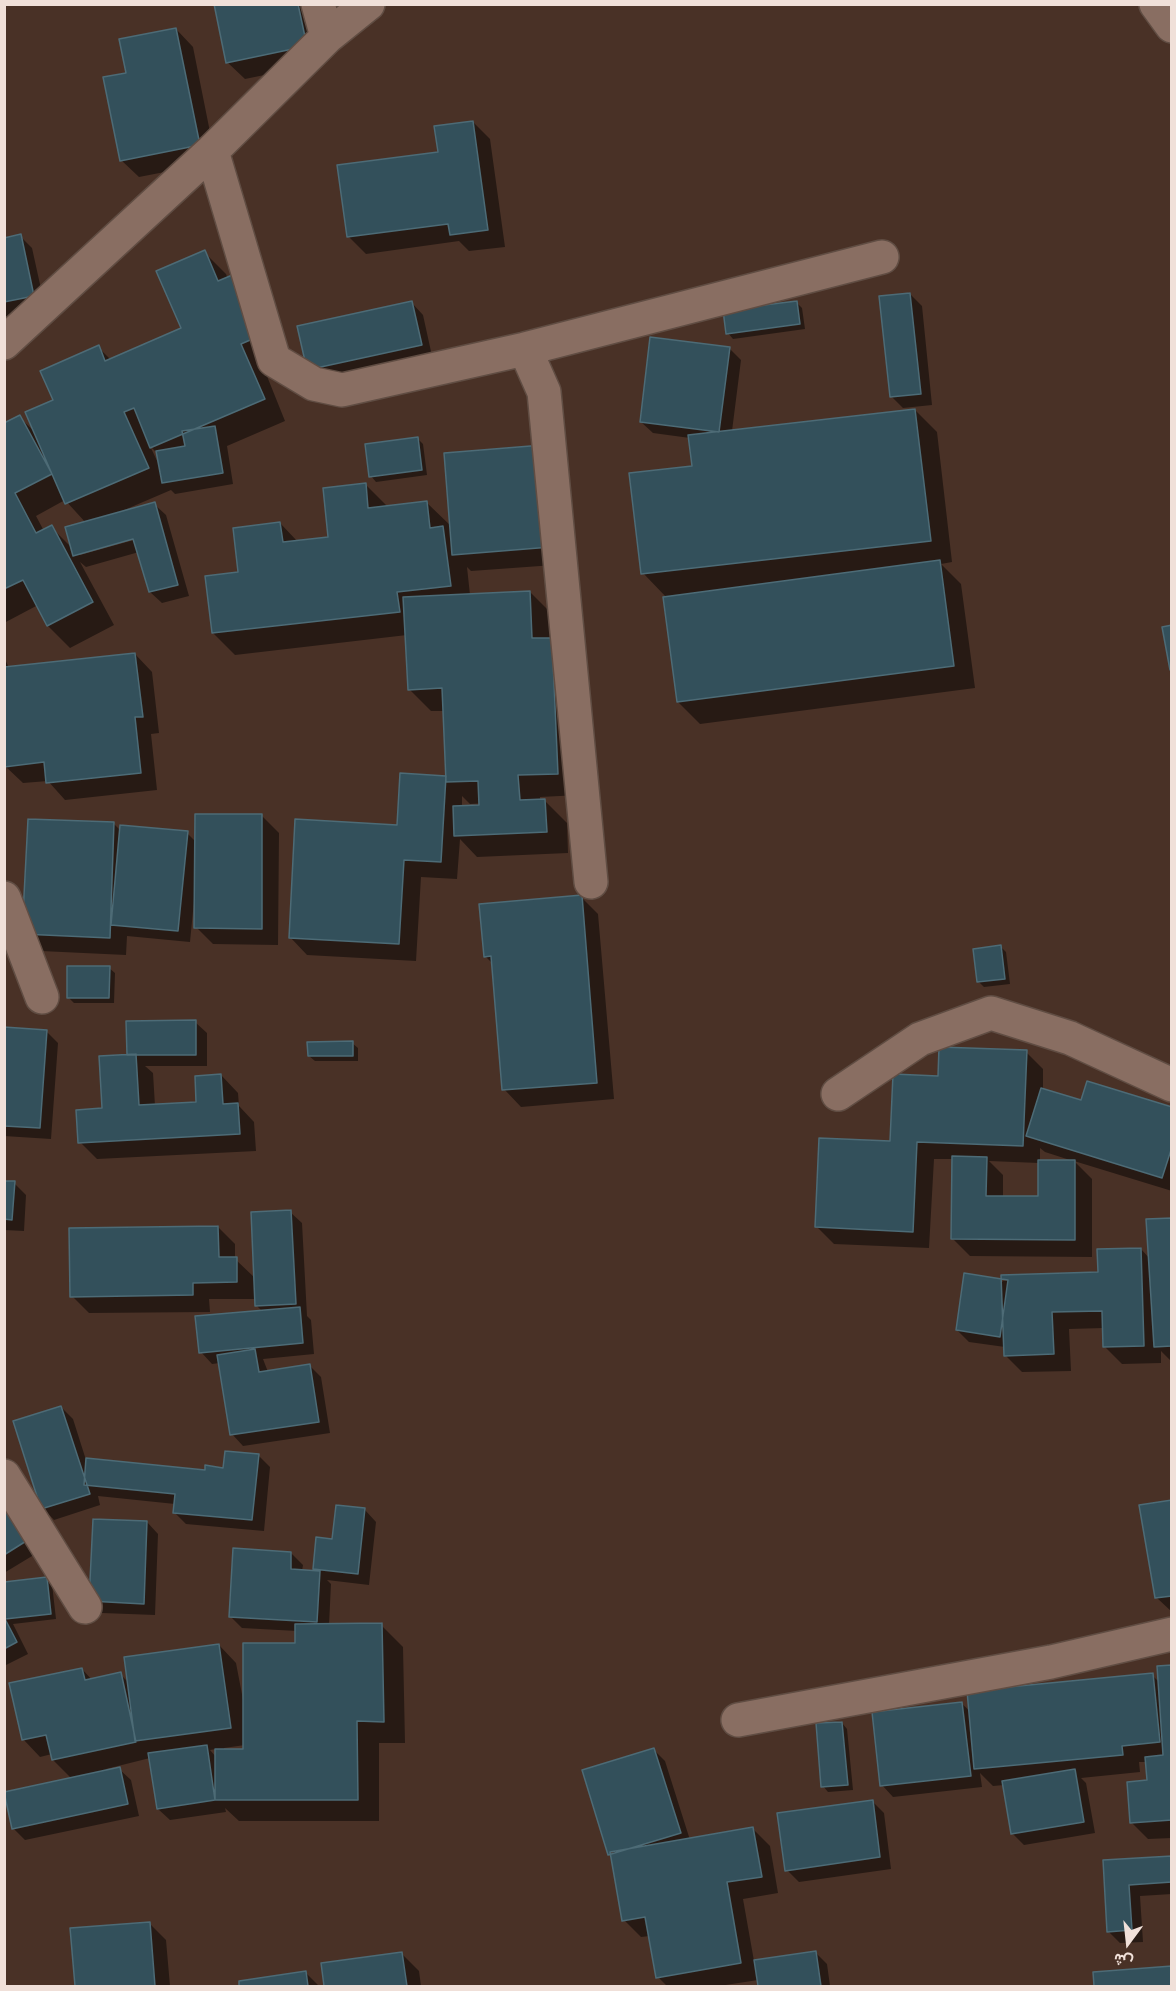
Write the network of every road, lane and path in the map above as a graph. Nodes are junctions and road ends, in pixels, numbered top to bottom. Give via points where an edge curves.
1 (318, 4) edge
2 (368, 4) edge
3 (1156, 4) edge
4 (1172, 26) edge
5 (327, 37) junction
6 (212, 152) junction
7 (882, 257) dead end
8 (4, 343) edge
9 (525, 349) junction
10 (591, 882) dead end
11 (4, 898) edge
12 (42, 997) dead end
13 (1172, 1085) edge
14 (838, 1094) dead end
15 (4, 1476) edge
16 (85, 1607) dead end
17 (1172, 1634) edge
18 (738, 1720) dead end

1 - 5 street
2 - 5 street
3 - 4 street
5 - 6 street
6 - 8 street
6 - 9 street via 274,360 314,384 342,390
7 - 9 street
9 - 10 street via 544,392
11 - 12 street
13 - 14 street via 1070,1038 991,1013 920,1039
15 - 16 street
17 - 18 street via 1051,1662

